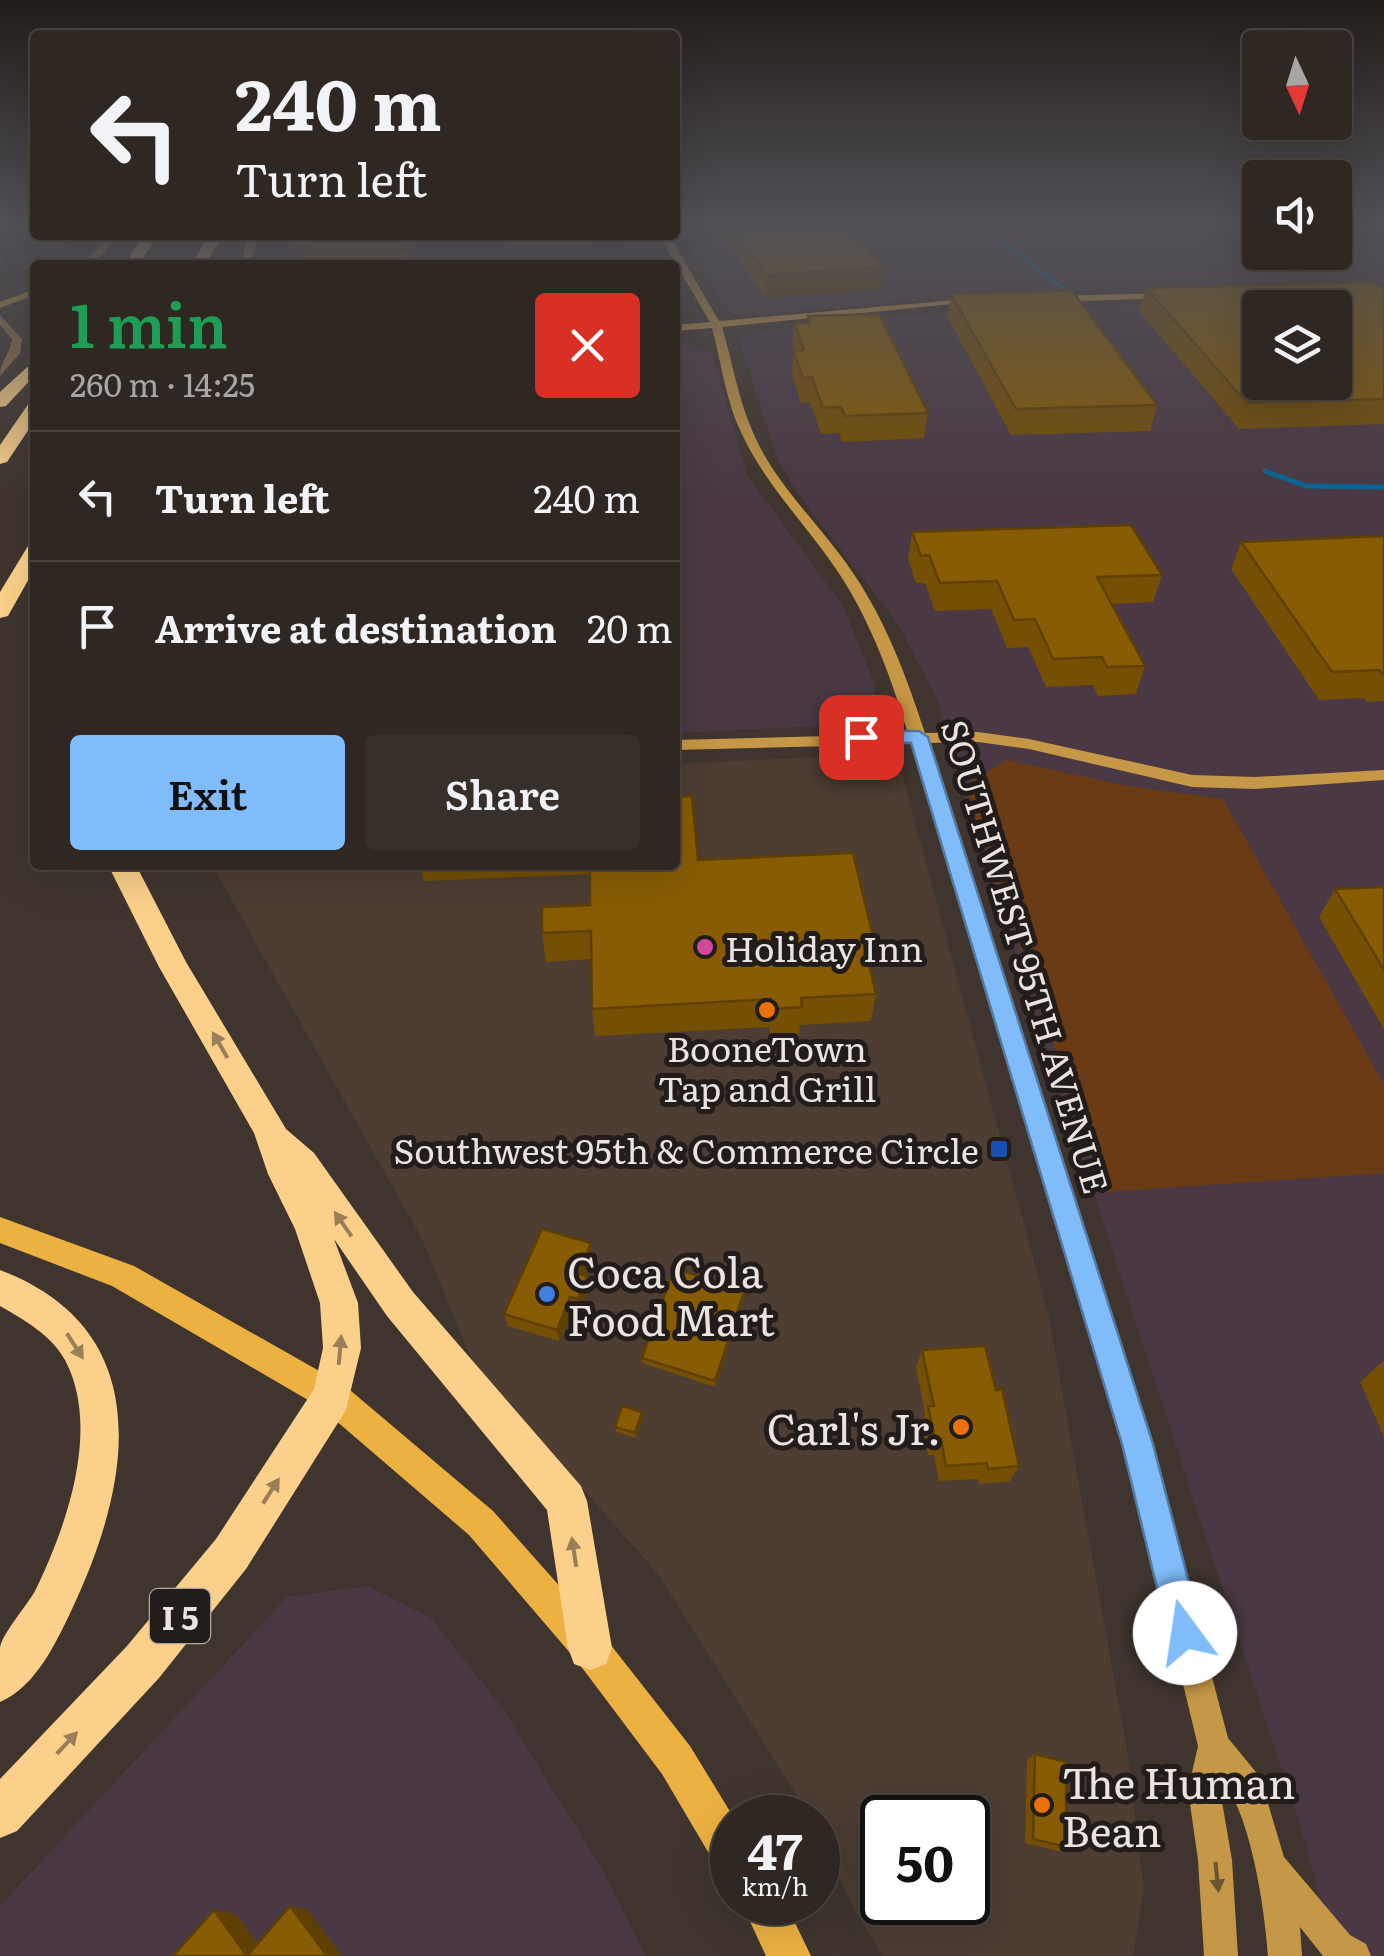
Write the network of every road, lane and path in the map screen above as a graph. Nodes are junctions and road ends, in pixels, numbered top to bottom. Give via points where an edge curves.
1 (709, 312) edge
2 (855, 312) edge
3 (0, 318) edge
4 (716, 324) junction
5 (680, 328) edge
6 (30, 370) edge
7 (0, 372) edge
8 (0, 402) edge
9 (30, 413) edge
10 (0, 458) edge
11 (30, 559) edge
12 (0, 611) edge
13 (919, 737) junction
14 (680, 744) edge
15 (1384, 775) edge
16 (125, 870) edge
17 (270, 1130) junction
18 (0, 1230) edge
19 (0, 1287) edge
20 (332, 1396) junction
21 (590, 1648) junction
22 (0, 1679) edge
23 (1214, 1746) junction
24 (0, 1814) edge
25 (710, 1816) edge
26 (1272, 1864) junction
27 (774, 1925) edge
28 (790, 1956) edge
29 (1221, 1956) edge
30 (1285, 1956) edge
31 (1354, 1956) edge

1 - 4 main road, SOUTHWEST 95TH AVENUE
2 - 4 main road
3 - 7 street via 17,339
4 - 5 main road
4 - 13 main road, SOUTHWEST 95TH AVENUE via 746,431 869,611
6 - 8 highway
9 - 10 highway
11 - 12 highway
13 - 14 main road
13 - 15 main road via 1008,741 1192,781
13 - 23 main road, SOUTHWEST 95TH AVENUE via 1138,1444
17 -> 16 highway, I 5
20 -> 17 highway, I 5 via 342,1348 339,1304
21 -> 17 highway, I 5 via 566,1501 422,1332 302,1163
18 - 20 main road via 124,1276
19 -> 22 highway via 60,1323 82,1353 98,1396 99,1422 96,1482 79,1542 40,1622
20 - 21 main road via 480,1523
24 -> 20 highway, I 5 via 143,1662 231,1554
21 - 25 main road
23 - 26 main road, SOUTHWEST 95TH AVENUE via 1249,1788
23 -> 29 main road, SOUTHWEST 95TH AVENUE via 1204,1790
26 - 30 main road, SOUTHWEST 95TH AVENUE
26 - 31 main road via 1338,1947
27 - 28 main road

